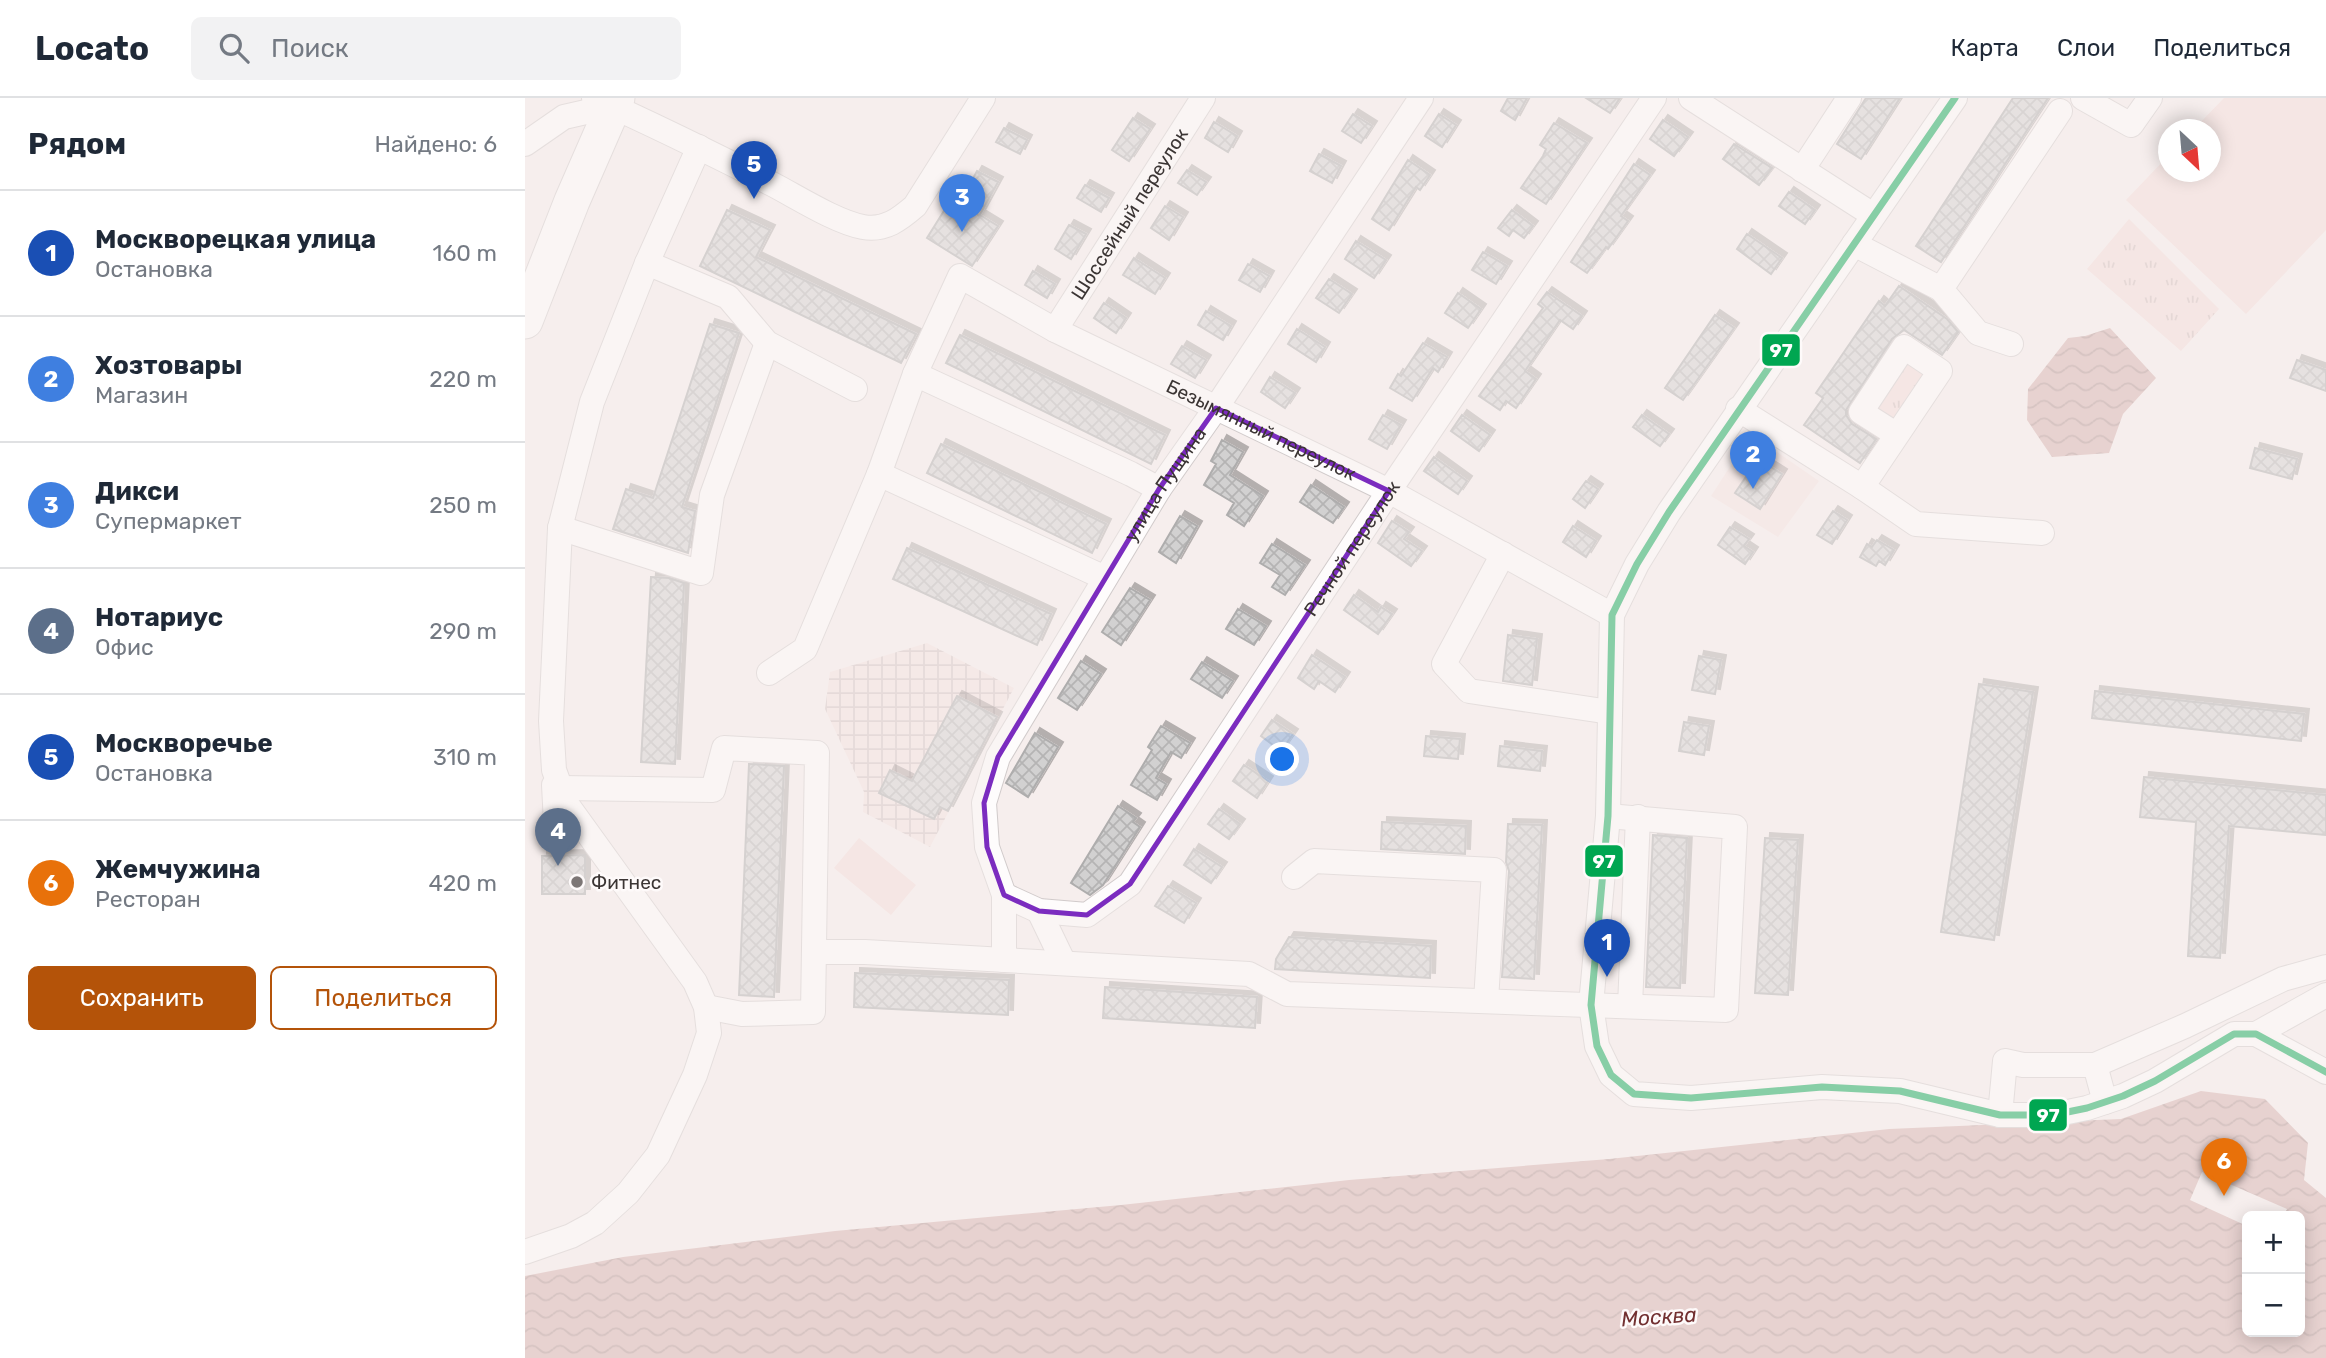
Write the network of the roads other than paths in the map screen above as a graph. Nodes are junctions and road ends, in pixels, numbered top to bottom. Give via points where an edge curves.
1 (983, 98) edge
2 (1203, 98) edge
3 (1421, 98) edge
4 (1654, 98) edge
5 (1691, 98) edge
6 (1849, 98) edge
7 (1955, 98) edge
8 (2083, 98) edge
9 (2150, 98) edge
10 (607, 101) edge
11 (2060, 111) dead end
12 (525, 144) edge
13 (699, 147) junction
14 (1802, 170) junction
15 (1873, 215) junction
16 (1854, 244) junction
17 (647, 263) junction
18 (1941, 289) junction
19 (525, 321) edge
20 (1055, 330) junction
21 (767, 343) junction
22 (2011, 344) dead end
23 (915, 374) junction
24 (855, 389) dead end
25 (1216, 408) junction
26 (1738, 409) junction
27 (1896, 435) dead end
28 (879, 474) junction
29 (1862, 487) junction
30 (1159, 489) junction
31 (1389, 491) junction
32 (560, 527) junction
33 (2042, 533) dead end
34 (1503, 554) junction
35 (1105, 578) junction
36 (1612, 615) junction
37 (769, 673) dead end
38 (1610, 712) junction
39 (557, 779) junction
40 (1608, 816) junction
41 (1638, 817) junction
42 (557, 841) dead end
43 (1294, 877) dead end
44 (1004, 895) junction
45 (1039, 911) junction
46 (814, 952) junction
47 (1004, 960) junction
48 (1064, 963) junction
49 (2326, 967) edge
50 (2326, 995) edge
51 (1486, 1001) junction
52 (1591, 1005) junction
53 (1630, 1006) junction
54 (706, 1007) junction
55 (2256, 1034) junction
56 (2095, 1065) junction
57 (2326, 1072) edge
58 (2105, 1102) junction
59 (2000, 1115) junction
60 (525, 1252) edge

1 - 13 street via 915,206 900,220 882,227 863,227 834,215
2 - 20 street, Шоссейный переулок
3 - 25 street, улица Пущина
4 - 31 street, Речной переулок
5 - 14 street
6 - 14 street
7 - 15 street
8 - 9 street via 2131,125
10 - 12 street via 564,117
10 - 13 street
10 - 19 highway
11 - 18 street
13 - 17 street
14 - 15 street
15 - 16 street
16 - 18 street
16 - 26 street
17 - 21 street via 728,297
17 - 32 street via 592,402
18 - 22 street via 1978,333
20 - 23 street, Безымянный переулок via 961,276
20 - 25 street, Безымянный переулок
21 - 24 street
21 - 32 street via 712,495 701,573
23 - 28 street
23 - 30 street
25 - 30 street, улица Пущина
25 - 31 street, Безымянный переулок
26 - 29 street
26 - 36 street via 1637,564
27 - 29 street
28 - 35 street
28 - 37 street via 805,649
29 - 33 street via 1916,523
30 - 35 street, улица Пущина
31 - 34 street, Безымянный переулок
31 - 45 street, Речной переулок via 1130,884 1087,915
32 - 39 street via 551,721
34 - 36 street, Безымянный переулок
34 - 38 street via 1444,664 1469,691
35 - 44 street, улица Пущина via 998,757 984,803 987,847
36 - 38 street
38 - 40 street
39 - 42 street
39 - 46 street via 713,790 724,748 817,753
39 - 54 street via 566,803 695,982
40 - 41 street
40 - 52 street
41 - 53 street
41 - 53 street via 1735,827 1726,1010
43 - 51 street via 1314,861 1494,870
44 - 45 street, Речной переулок
44 - 47 street, улица Пущина
45 - 48 street
46 - 47 street
46 - 54 street via 813,1012 742,1014
47 - 48 street
48 - 51 street via 1249,974 1287,994
49 - 56 street via 2283,979
50 - 55 street
51 - 52 street
52 - 53 street
52 - 59 street via 1597,1046 1611,1075 1634,1094 1691,1098 1822,1087 1900,1091
54 - 60 street via 709,1033 695,1076 658,1155 628,1193 595,1223
55 - 57 street
55 - 58 street via 2234,1034 2155,1081
56 - 58 street
56 - 59 street via 2005,1061
58 - 59 street via 2053,1115

